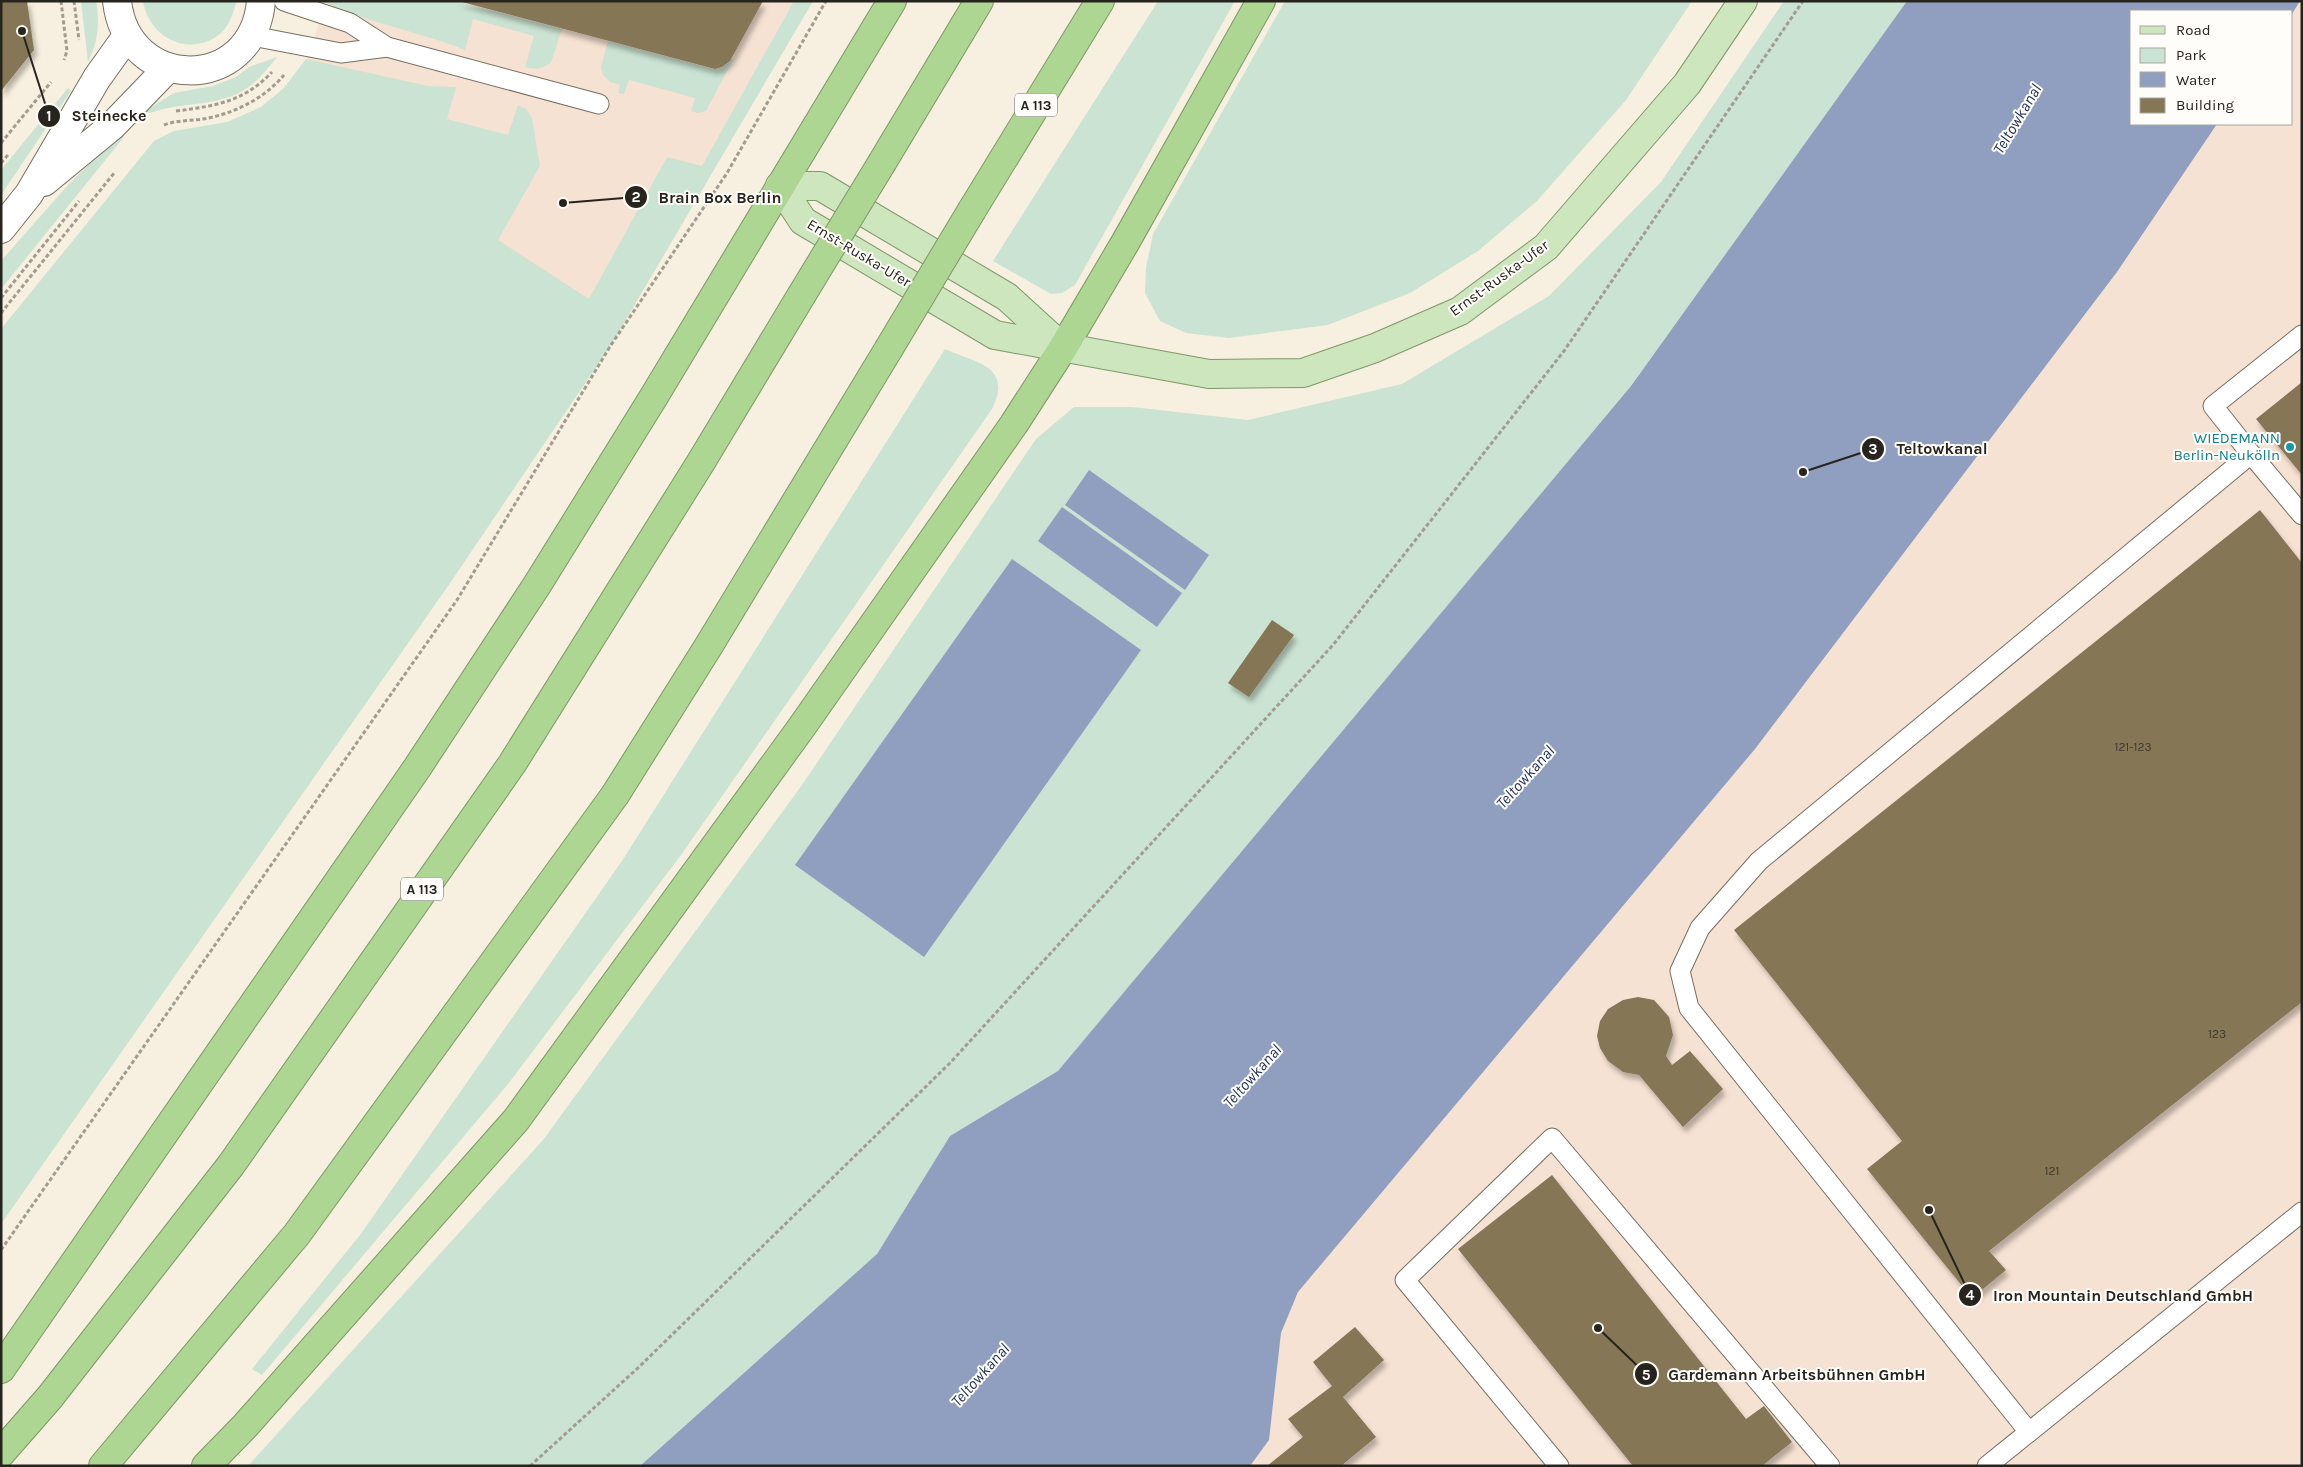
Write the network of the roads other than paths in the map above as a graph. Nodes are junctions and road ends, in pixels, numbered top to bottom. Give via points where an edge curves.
1 (117, 1) edge
2 (261, 1) edge
3 (284, 1) edge
4 (892, 1) edge
5 (979, 1) edge
6 (1100, 1) edge
7 (1261, 1) edge
8 (1743, 1) edge
9 (127, 36) junction
10 (252, 36) junction
11 (387, 47) junction
12 (168, 68) junction
13 (599, 104) dead end
14 (780, 186) junction
15 (29, 194) junction
16 (1, 229) edge
17 (2302, 335) edge
18 (1063, 348) junction
19 (2251, 454) junction
20 (2302, 515) edge
21 (2302, 1212) edge
22 (1, 1369) edge
23 (2029, 1432) junction
24 (1, 1453) edge
25 (103, 1466) edge
26 (206, 1466) edge
27 (1559, 1466) edge
28 (1830, 1466) edge
29 (1987, 1466) edge

1 - 9 street
2 - 10 street via 260,16
3 - 11 lane via 350,23
4 - 14 highway
5 - 24 highway, A 113, bridge via 696,470 512,764 231,1165 50,1398
6 - 25 highway, A 113, bridge via 708,648 615,795 297,1234
7 - 18 highway
8 - 18 main road, Ernst-Ruska-Ufer via 1687,84 1546,246 1460,310 1375,348 1303,373 1209,374
9 - 12 street via 152,61
9 - 15 street via 97,78
10 - 11 lane via 341,53
10 - 12 street via 224,63 206,70 187,72
11 - 13 lane
12 - 15 street via 112,126
14 - 18 main road via 820,186 1007,297
14 - 18 main road, Ernst-Ruska-Ufer via 803,221 996,335
14 - 22 highway via 537,585 422,760
15 - 16 street
17 - 19 lane via 2213,406
18 - 26 highway via 1014,424 801,728 516,1120
19 - 20 lane
19 - 23 lane via 1759,861 1700,928 1680,971 1689,1008
21 - 23 lane
23 - 29 lane
27 - 28 lane via 1405,1280 1552,1138

